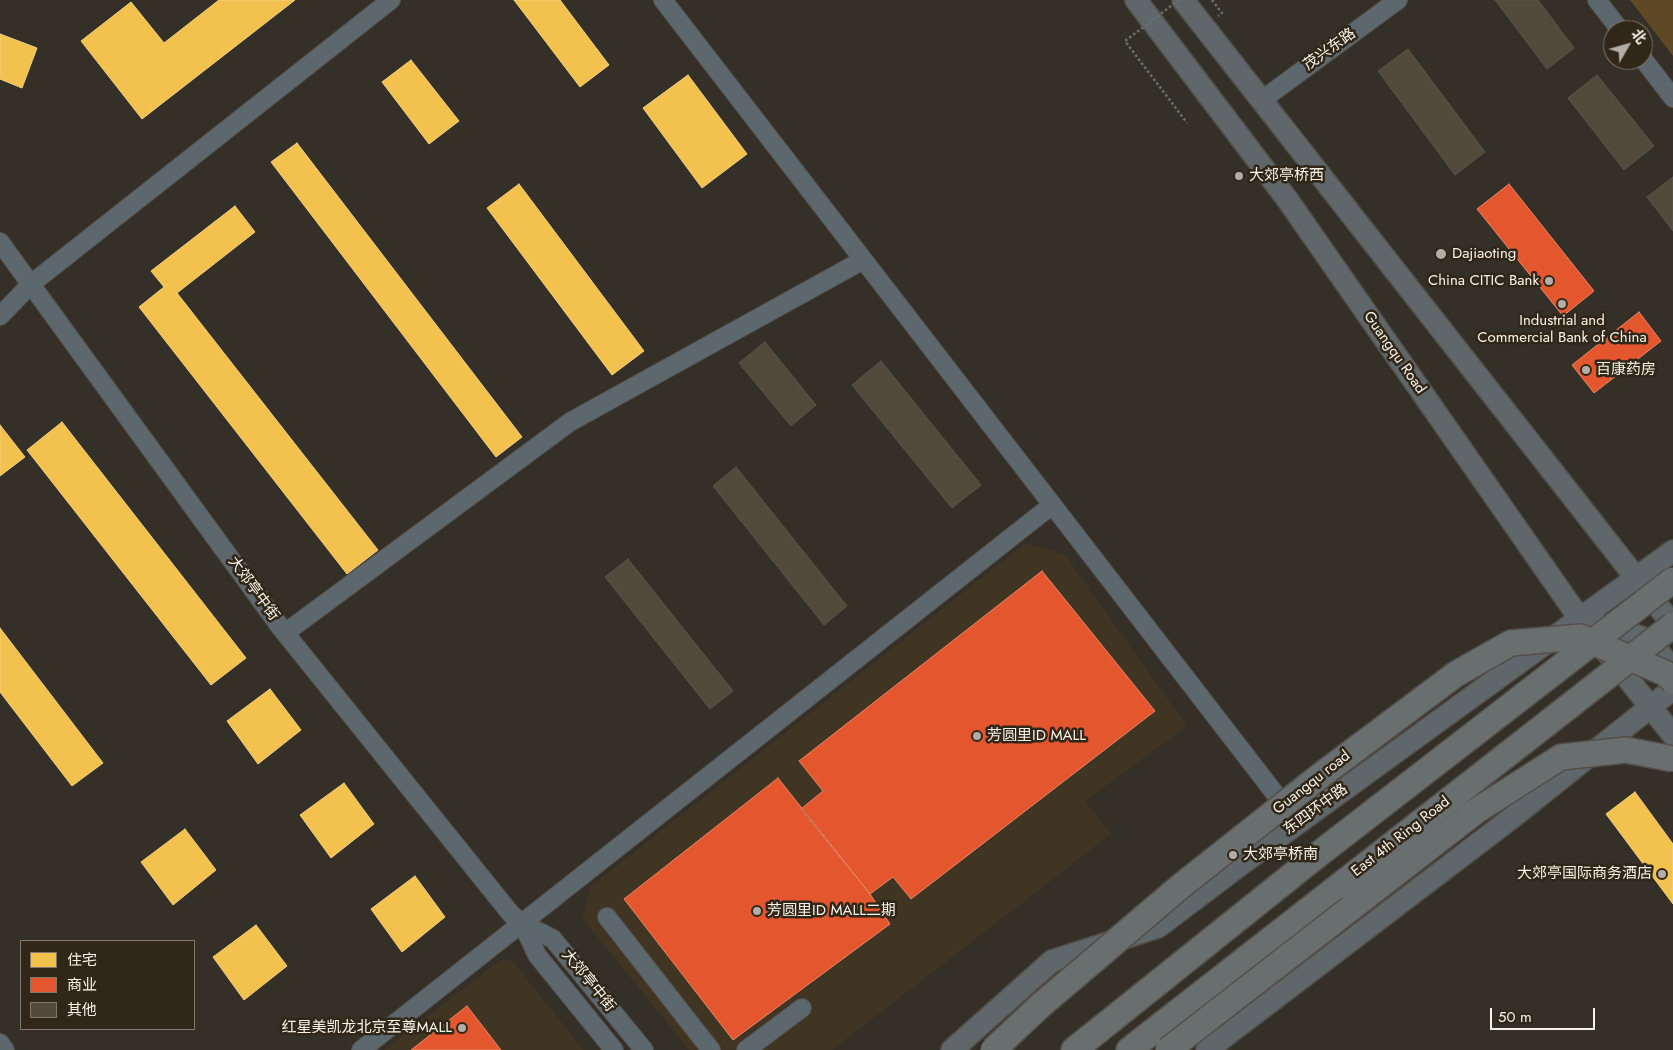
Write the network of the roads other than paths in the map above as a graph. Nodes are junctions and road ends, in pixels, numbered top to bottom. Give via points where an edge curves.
1 (391, 0) edge
2 (663, 0) edge
3 (1136, 0) edge
4 (1183, 0) edge
5 (1398, 0) edge
6 (1597, 0) edge
7 (1612, 20) edge
8 (1651, 70) edge
9 (1673, 98) edge
10 (1262, 100) junction
11 (0, 242) edge
12 (863, 260) junction
13 (31, 284) junction
14 (0, 316) edge
15 (1052, 505) junction
16 (1673, 551) edge
17 (1636, 579) junction
18 (1673, 580) edge
19 (1671, 617) edge
20 (1580, 619) junction
21 (285, 633) junction
22 (1656, 639) edge
23 (1616, 664) junction
24 (1673, 671) edge
25 (1673, 681) edge
26 (1673, 689) edge
27 (1651, 706) junction
28 (1673, 735) edge
29 (1673, 759) edge
30 (1298, 824) junction
31 (607, 918) dead end
32 (522, 923) junction
33 (802, 1008) dead end
34 (0, 1043) edge
35 (5, 1050) edge
36 (361, 1050) edge
37 (614, 1050) edge
38 (644, 1050) edge
39 (711, 1050) edge
40 (746, 1050) edge
41 (952, 1050) edge
42 (993, 1050) edge
43 (1074, 1050) edge
44 (1129, 1050) edge
45 (1168, 1050) edge
46 (1207, 1050) edge

1 - 13 street
2 - 12 street
3 - 20 main road, Guangqu Road via 1287,199
4 - 10 main road
5 - 10 street, 茂兴东路
6 - 7 street
8 - 9 street
10 - 17 main road
11 - 13 street, 大郊亭中街
12 - 15 street
12 - 21 street via 570,422
13 - 14 street
13 - 21 street, 大郊亭中街
15 - 30 street
15 - 32 street
16 - 17 main road, 东四环中路
17 - 19 main road
17 - 20 main road, 东四环中路
18 - 43 highway, bridge via 1315,856
19 - 22 main road
19 - 44 highway, East 4th Ring Road, bridge
20 - 22 main road
20 - 23 main road, Guangqu Road
20 - 30 main road, 东四环中路
21 - 32 street, 大郊亭中街 via 511,914
22 - 23 main road
22 - 24 main road
23 - 27 main road, Guangqu Road
25 - 42 highway, Guangqu road, bridge via 1665,673 1580,637 1511,644 1456,674 1320,776 1181,886
26 - 27 main road
27 - 28 main road, Guangqu Road
27 - 46 main road via 1501,826
29 - 45 highway, bridge via 1626,750 1561,757 1476,811
30 - 41 main road, 东四环中路 via 1158,927 1052,961
31 - 39 street
32 - 36 street
32 - 37 street, 大郊亭中街 via 537,955
32 - 38 street, 大郊亭中街 via 554,939
33 - 40 street
34 - 35 street

